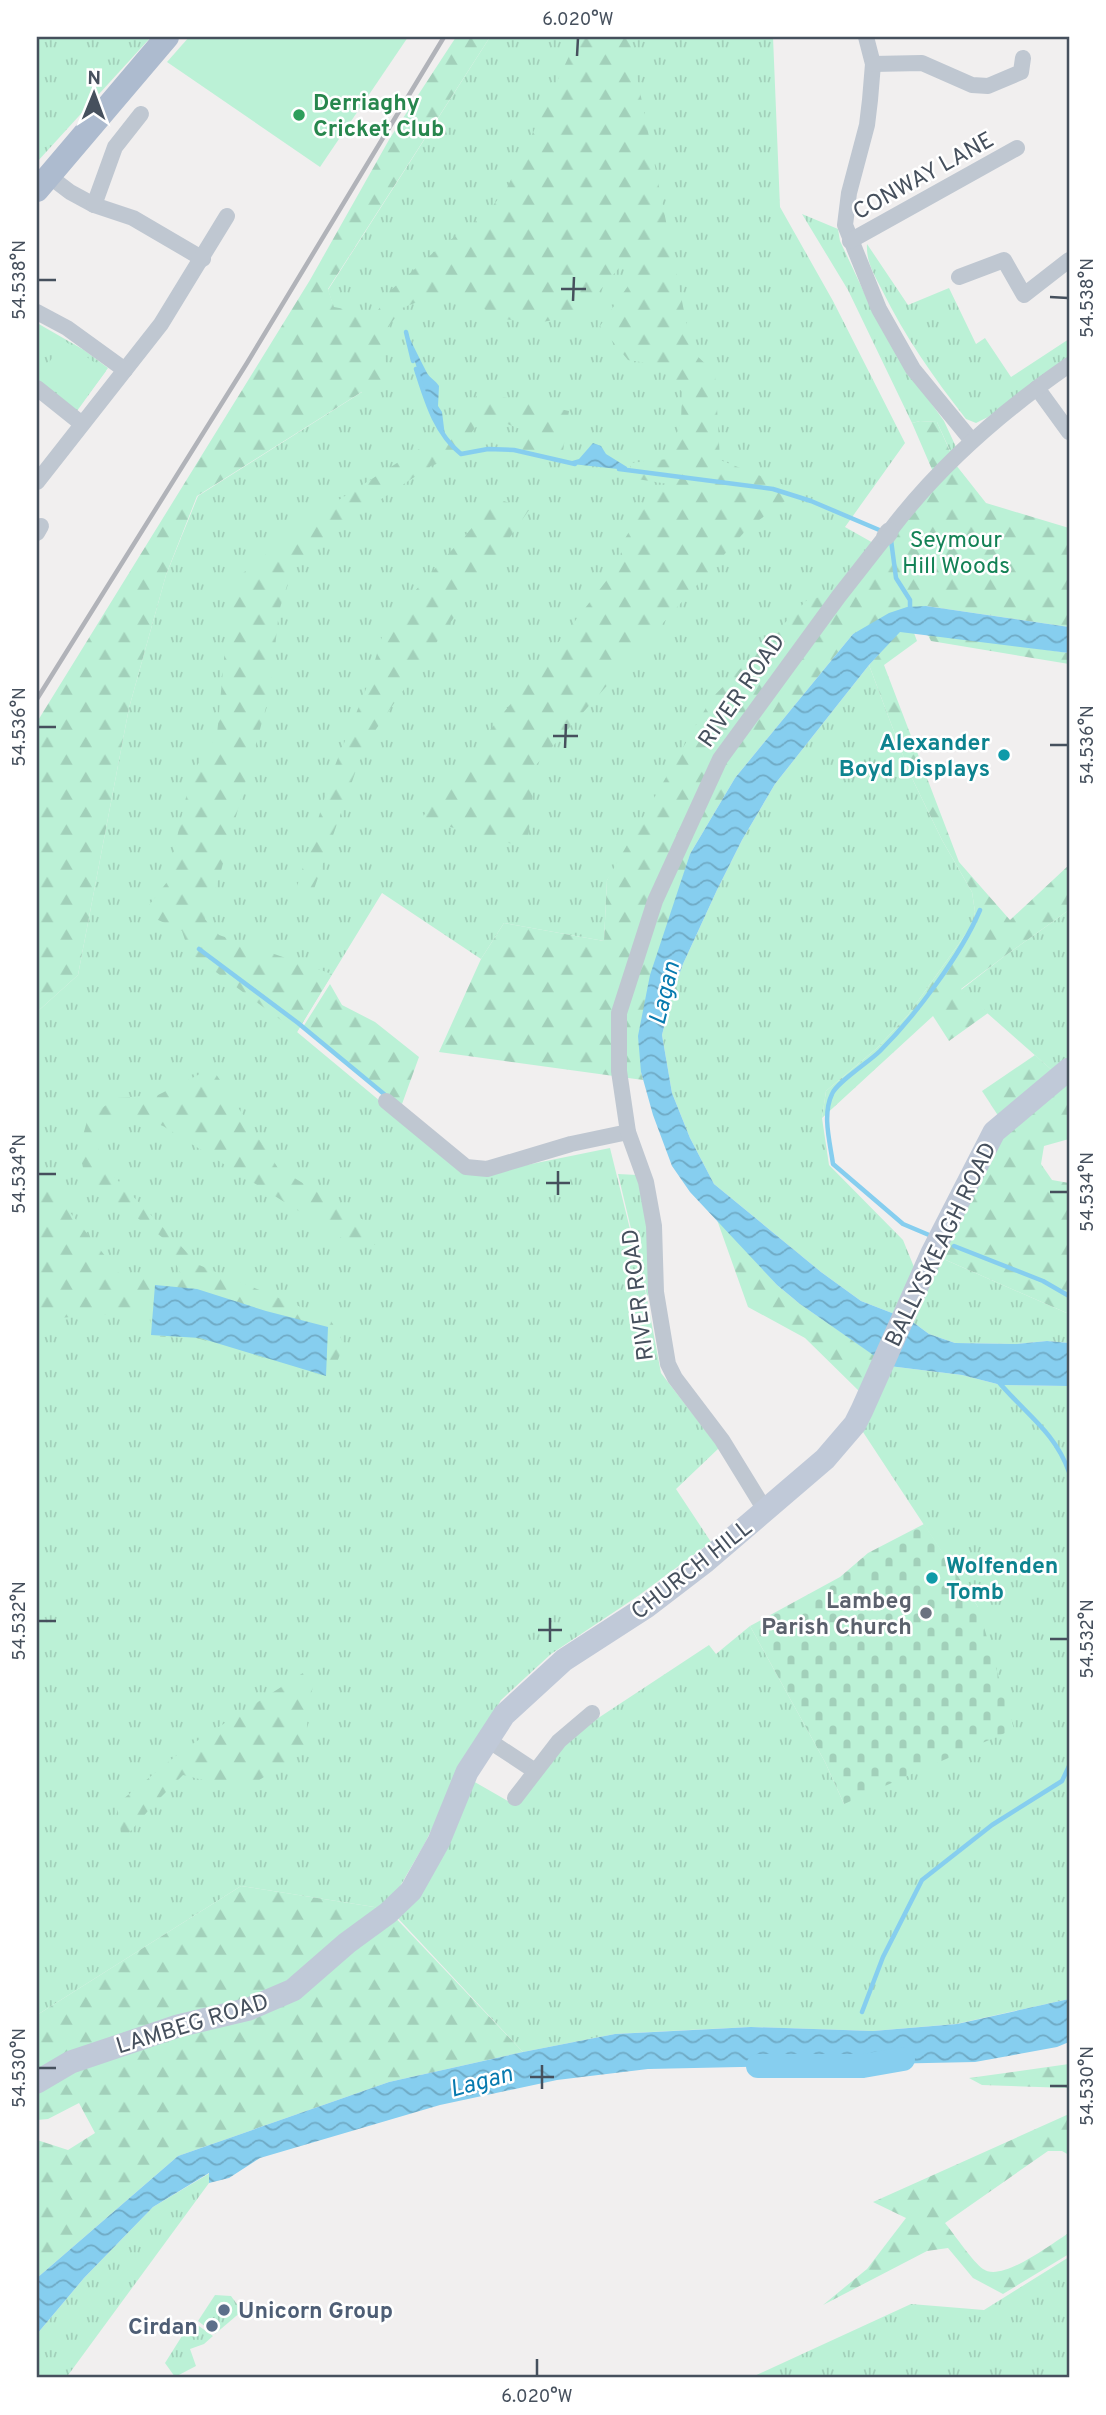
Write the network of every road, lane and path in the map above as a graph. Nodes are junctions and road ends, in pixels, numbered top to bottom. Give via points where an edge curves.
1 (166, 37) edge
2 (866, 37) edge
3 (1023, 58) dead end
4 (873, 64) junction
5 (141, 114) dead end
6 (1017, 148) dead end
7 (43, 183) edge
8 (94, 205) junction
9 (228, 216) dead end
10 (850, 242) junction
11 (203, 259) junction
12 (1069, 260) edge
13 (959, 277) dead end
14 (37, 312) edge
15 (1069, 365) edge
16 (125, 370) junction
17 (37, 388) edge
18 (1037, 388) junction
19 (82, 424) junction
20 (1069, 432) edge
21 (972, 441) junction
22 (37, 482) edge
23 (1069, 1069) edge
24 (386, 1101) dead end
25 (628, 1132) junction
26 (863, 1407) joint
27 (765, 1510) junction
28 (592, 1713) dead end
29 (504, 1715) joint
30 (488, 1740) junction
31 (535, 1771) junction
32 (515, 1798) dead end
33 (37, 2082) edge

1 - 7 main road
2 - 4 street
3 - 4 street via 1021,72 988,86 972,85 922,63
4 - 10 street via 867,125 849,193 845,225
5 - 8 street via 115,147
6 - 10 street, CONWAY LANE
7 - 8 street
8 - 11 street via 133,218
9 - 11 street
10 - 21 street via 878,309 914,369
11 - 16 street
12 - 13 street via 1024,295 1003,260
14 - 16 street
15 - 18 street, RIVER ROAD
16 - 19 street
17 - 19 street
18 - 20 street
18 - 21 street, RIVER ROAD
19 - 22 street
21 - 25 street, RIVER ROAD via 887,534 720,759 655,901 619,1013
23 - 26 main road, BALLYSKEAGH ROAD via 994,1132 932,1254
24 - 25 street via 466,1167 487,1170
25 - 27 street, RIVER ROAD via 646,1182 654,1226 656,1292 668,1364
26 - 27 main road, CHURCH HILL via 855,1424 825,1459
27 - 29 main road, CHURCH HILL via 658,1597 564,1660
28 - 31 street via 559,1741
29 - 30 main road, LAMBEG ROAD
30 - 31 street
30 - 33 main road, LAMBEG ROAD via 467,1772 439,1840 411,1891 293,1990 249,2009 178,2026 71,2062
31 - 32 street

